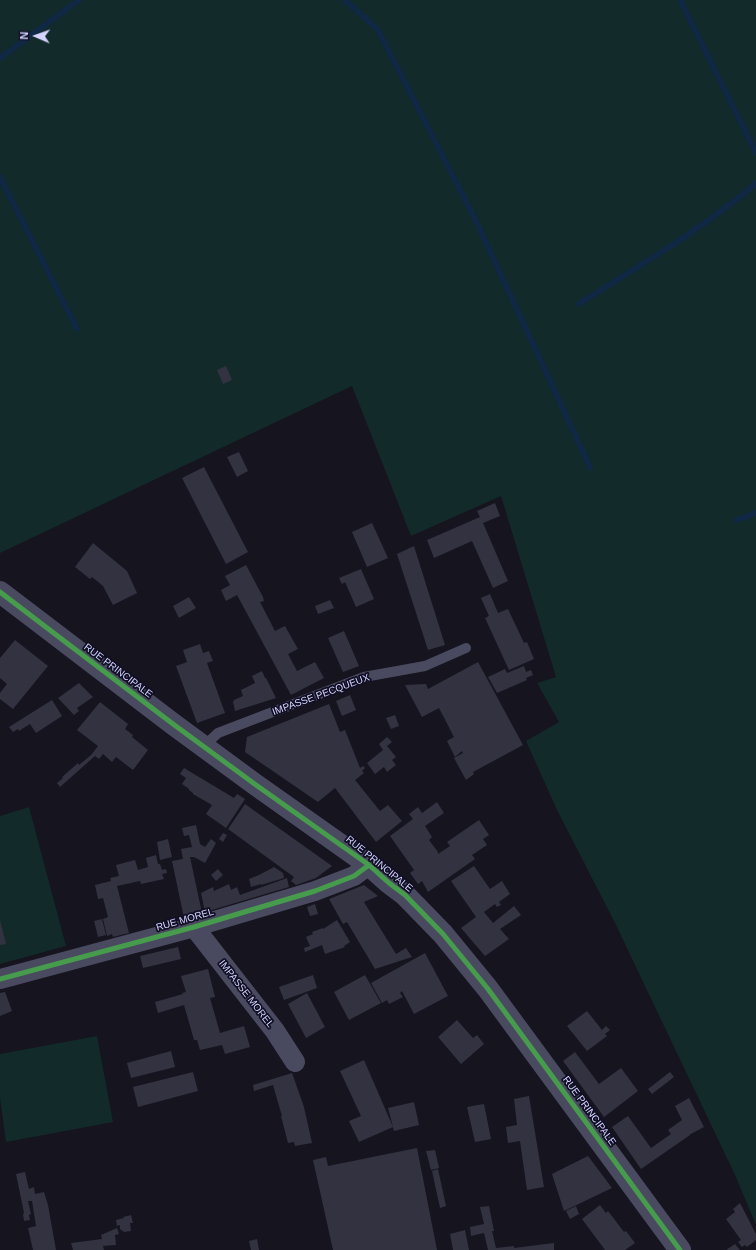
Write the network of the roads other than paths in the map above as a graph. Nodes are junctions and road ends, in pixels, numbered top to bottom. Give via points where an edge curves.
1 (0, 592) edge
2 (466, 648) dead end
3 (204, 746) junction
4 (369, 865) junction
5 (194, 927) junction
6 (0, 979) edge
7 (295, 1062) dead end
8 (680, 1250) edge

1 - 3 street, RUE PRINCIPALE
2 - 3 lane, IMPASSE PECQUEUX via 425,666 364,677 218,733
3 - 4 street, RUE PRINCIPALE
4 - 5 street, RUE MOREL via 354,876 315,891
4 - 8 street, RUE PRINCIPALE via 405,895 476,973
5 - 6 street, RUE MOREL
5 - 7 street, IMPASSE MOREL via 275,1031

